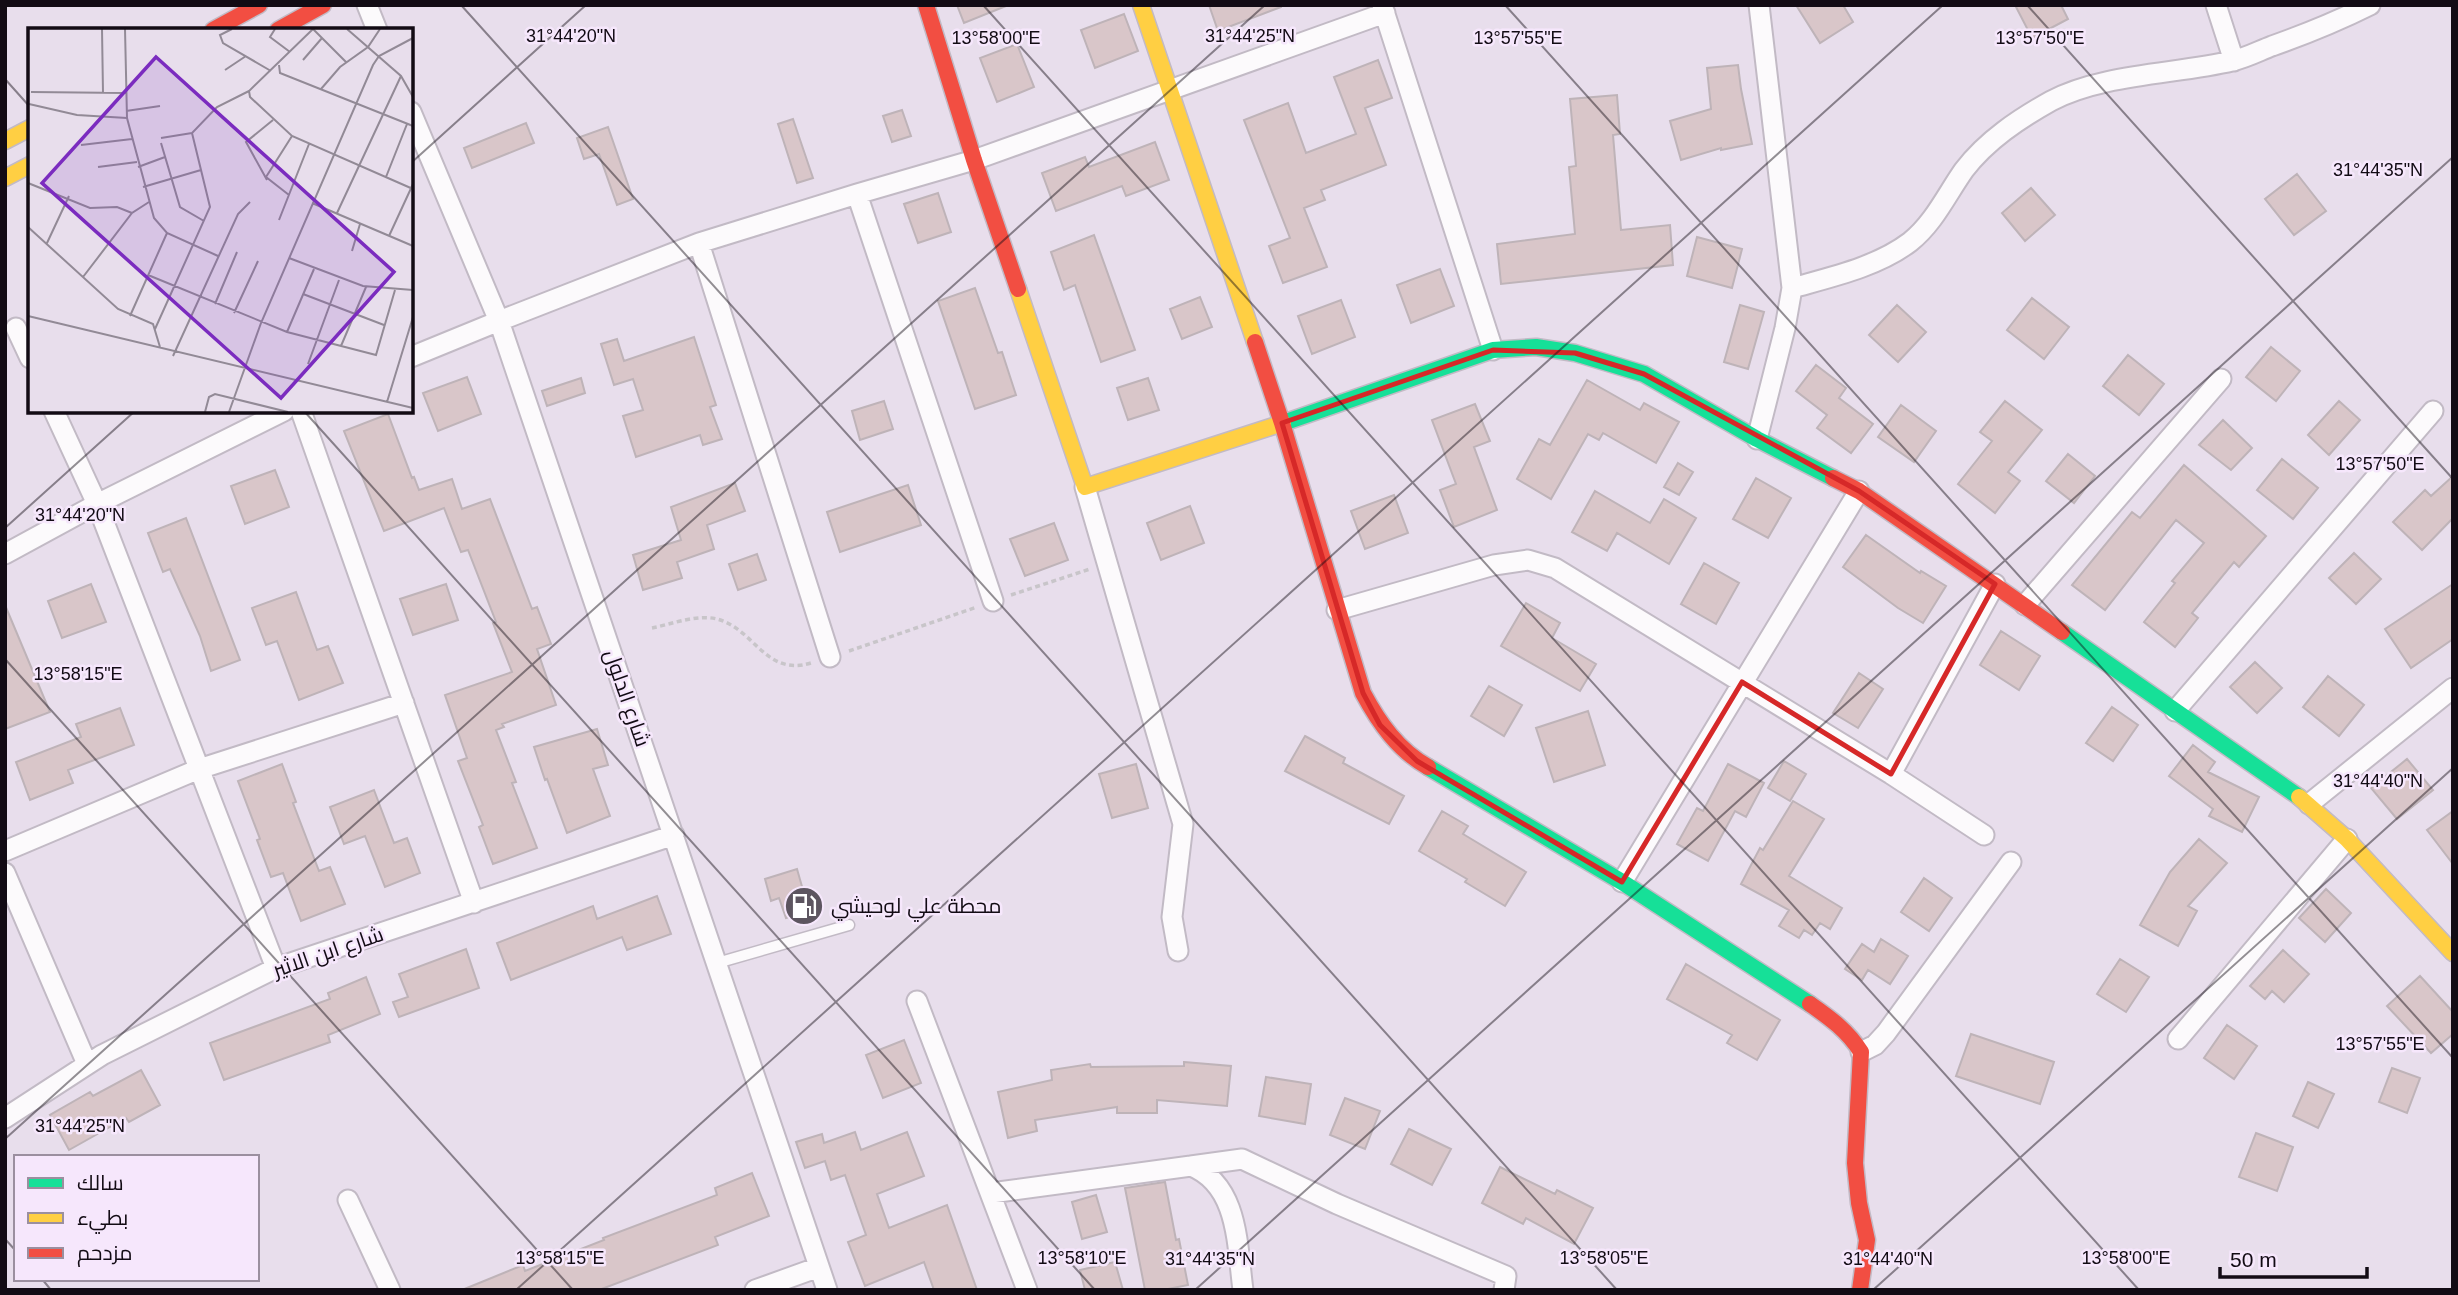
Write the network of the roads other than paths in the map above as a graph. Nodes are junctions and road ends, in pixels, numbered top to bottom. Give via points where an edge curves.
1 (259, 5) edge
2 (323, 5) edge
3 (367, 5) edge
4 (926, 5) edge
5 (1141, 5) edge
6 (1759, 5) edge
7 (2216, 5) edge
8 (2370, 5) edge
9 (1384, 9) edge
10 (217, 28) edge
11 (282, 28) edge
12 (376, 28) edge
13 (2234, 61) junction
14 (1169, 91) junction
15 (413, 116) edge
16 (28, 129) edge
17 (5, 141) edge
18 (974, 160) junction
19 (28, 166) edge
20 (5, 178) edge
21 (857, 194) junction
22 (699, 243) junction
23 (1792, 288) junction
24 (499, 321) junction
25 (16, 328) dead end
26 (1493, 350) junction
27 (28, 354) edge
28 (413, 356) edge
29 (2221, 379) dead end
30 (2433, 411) dead end
31 (55, 413) edge
32 (280, 413) edge
33 (302, 413) edge
34 (1282, 423) junction
35 (1757, 439) junction
36 (1085, 487) junction
37 (1859, 491) junction
38 (97, 504) junction
39 (5, 554) edge
40 (1995, 584) junction
41 (993, 601) road end
42 (2025, 605) junction
43 (1338, 610) junction
44 (830, 657) road end
45 (1742, 682) junction
46 (2453, 688) edge
47 (404, 704) junction
48 (2175, 711) junction
49 (199, 769) junction
50 (1891, 774) junction
51 (2309, 804) junction
52 (674, 835) junction
53 (1984, 835) dead end
54 (2347, 839) junction
55 (5, 851) edge
56 (2011, 862) dead end
57 (5, 873) edge
58 (1622, 883) junction
59 (474, 903) junction
60 (849, 925) dead end
61 (2449, 942) edge
62 (1178, 951) dead end
63 (717, 963) junction
64 (276, 968) junction
65 (918, 1001) dead end
66 (2178, 1039) dead end
67 (1861, 1052) junction
68 (87, 1064) junction
69 (5, 1118) edge
70 (1191, 1166) junction
71 (991, 1193) junction
72 (348, 1200) dead end
73 (819, 1267) junction
74 (390, 1290) edge
75 (755, 1290) edge
76 (827, 1290) edge
77 (1027, 1290) edge
78 (1243, 1290) edge
79 (1504, 1290) edge
80 (1860, 1290) edge

1 - 10 main road
2 - 11 main road
3 - 12 street
4 - 18 main road
5 - 14 main road
6 - 23 street
7 - 13 street
8 - 13 street
9 - 14 street
9 - 26 street
13 - 23 street via 2082,88 2053,100 1989,143 1910,242 1842,274
14 - 18 street
14 - 34 main road
15 - 24 street, شارع الدلول
16 - 17 main road
18 - 21 street
18 - 36 main road
19 - 20 main road
21 - 22 street
21 - 41 street
22 - 24 street
22 - 44 street
23 - 35 street
24 - 28 street
24 - 52 street, شارع الدلول
25 - 27 street
26 - 34 main road
26 - 35 main road via 1536,347 1575,353 1644,374
29 - 42 street
30 - 48 street
31 - 38 street
32 - 38 street
33 - 47 street
34 - 36 main road
34 - 43 main road
35 - 37 main road
36 - 62 street via 1183,824 1172,917
37 - 40 main road
37 - 45 street
38 - 39 street
38 - 49 street
40 - 42 main road
40 - 50 street
42 - 48 main road
43 - 45 street via 1494,565 1528,560 1555,568
43 - 58 main road via 1363,693 1380,725 1417,761
45 - 50 street
45 - 58 street
46 - 51 street
47 - 49 street
47 - 59 street
48 - 51 main road
49 - 55 street
49 - 64 street
50 - 53 street
51 - 54 main road
52 - 59 street, شارع ابن الاثير
52 - 63 street, شارع الدلول
54 - 61 main road
54 - 66 street
56 - 67 street via 1886,1033
57 - 68 street
58 - 67 main road via 1835,1021
59 - 64 street, شارع ابن الاثير
60 - 63 lane
63 - 73 street, شارع الدلول
64 - 68 street, شارع ابن الاثير
65 - 71 street
67 - 80 main road via 1855,1163 1867,1240
68 - 69 street, شارع ابن الاثير
70 - 71 street
70 - 78 street via 1214,1180 1232,1213
70 - 79 street via 1242,1158 1506,1276
71 - 77 street
72 - 74 street
73 - 75 street
73 - 76 street, شارع الدلول

